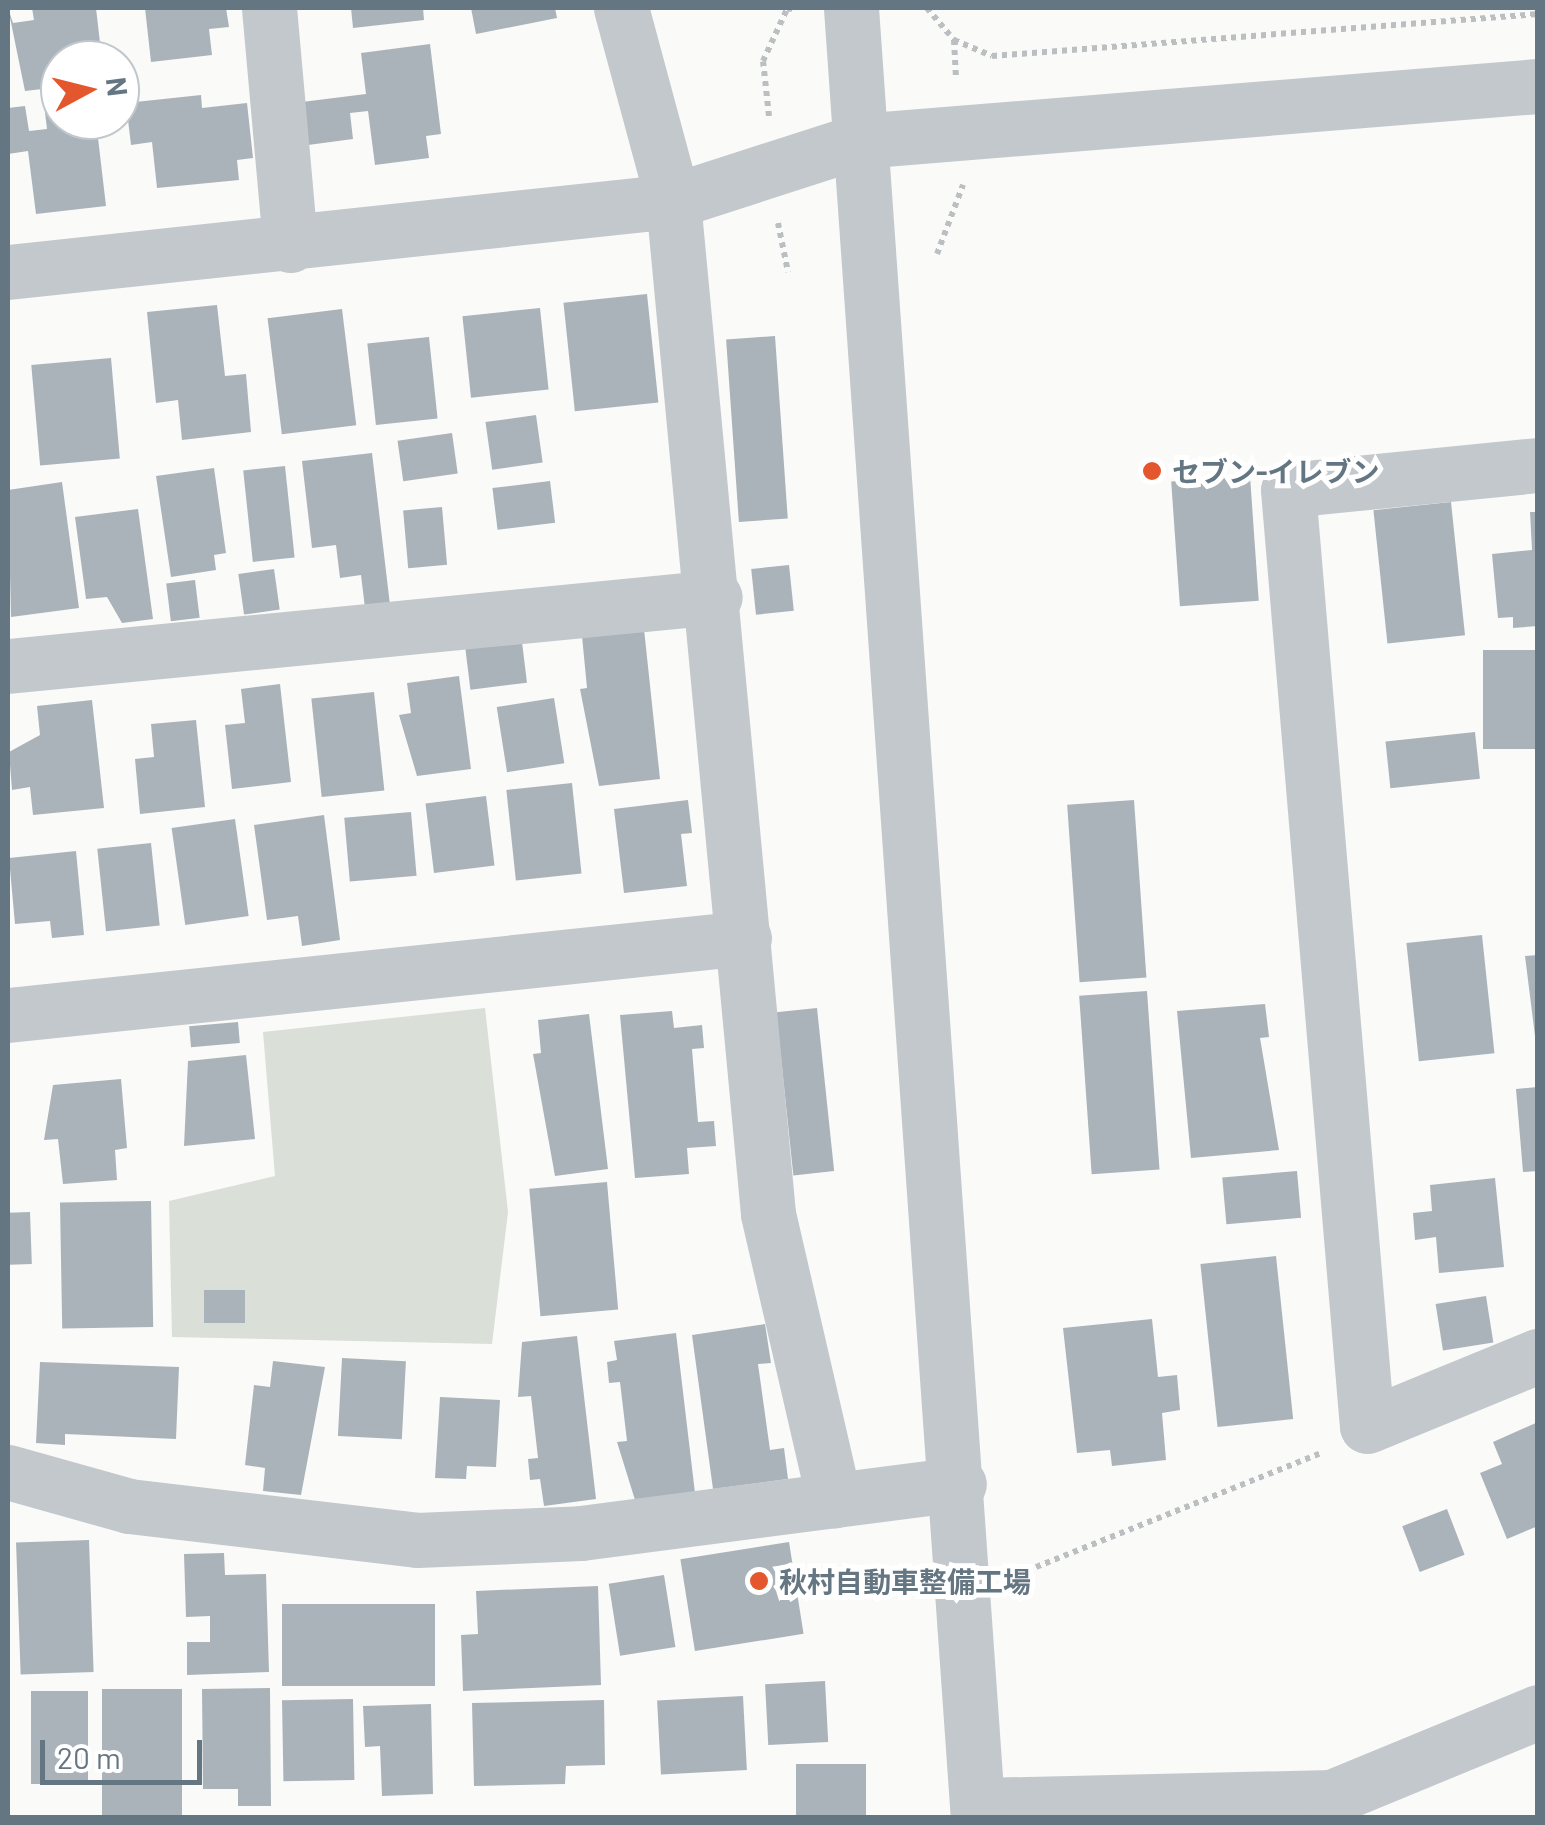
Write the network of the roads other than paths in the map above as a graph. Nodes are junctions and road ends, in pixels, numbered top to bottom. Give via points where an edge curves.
1 (268, 8) edge
2 (621, 8) edge
3 (851, 8) edge
4 (1538, 86) edge
5 (859, 141) junction
6 (673, 201) junction
7 (290, 245) junction
8 (8, 272) edge
9 (1538, 465) edge
10 (715, 596) junction
11 (8, 666) edge
12 (744, 938) junction
13 (8, 1015) edge
14 (1538, 1356) edge
15 (8, 1472) edge
16 (959, 1484) junction
17 (834, 1501) junction
18 (1538, 1712) edge
19 (978, 1811) edge

1 - 7 street
2 - 6 street
3 - 5 street
4 - 5 street
5 - 6 street
5 - 16 street
6 - 7 street
6 - 10 street
7 - 8 street
9 - 14 street via 1288,490 1367,1426
10 - 11 street
10 - 12 street
12 - 13 street
12 - 17 street via 768,1214
15 - 17 street via 129,1506 417,1540 582,1533
16 - 17 street
16 - 19 street
18 - 19 street via 1332,1797

